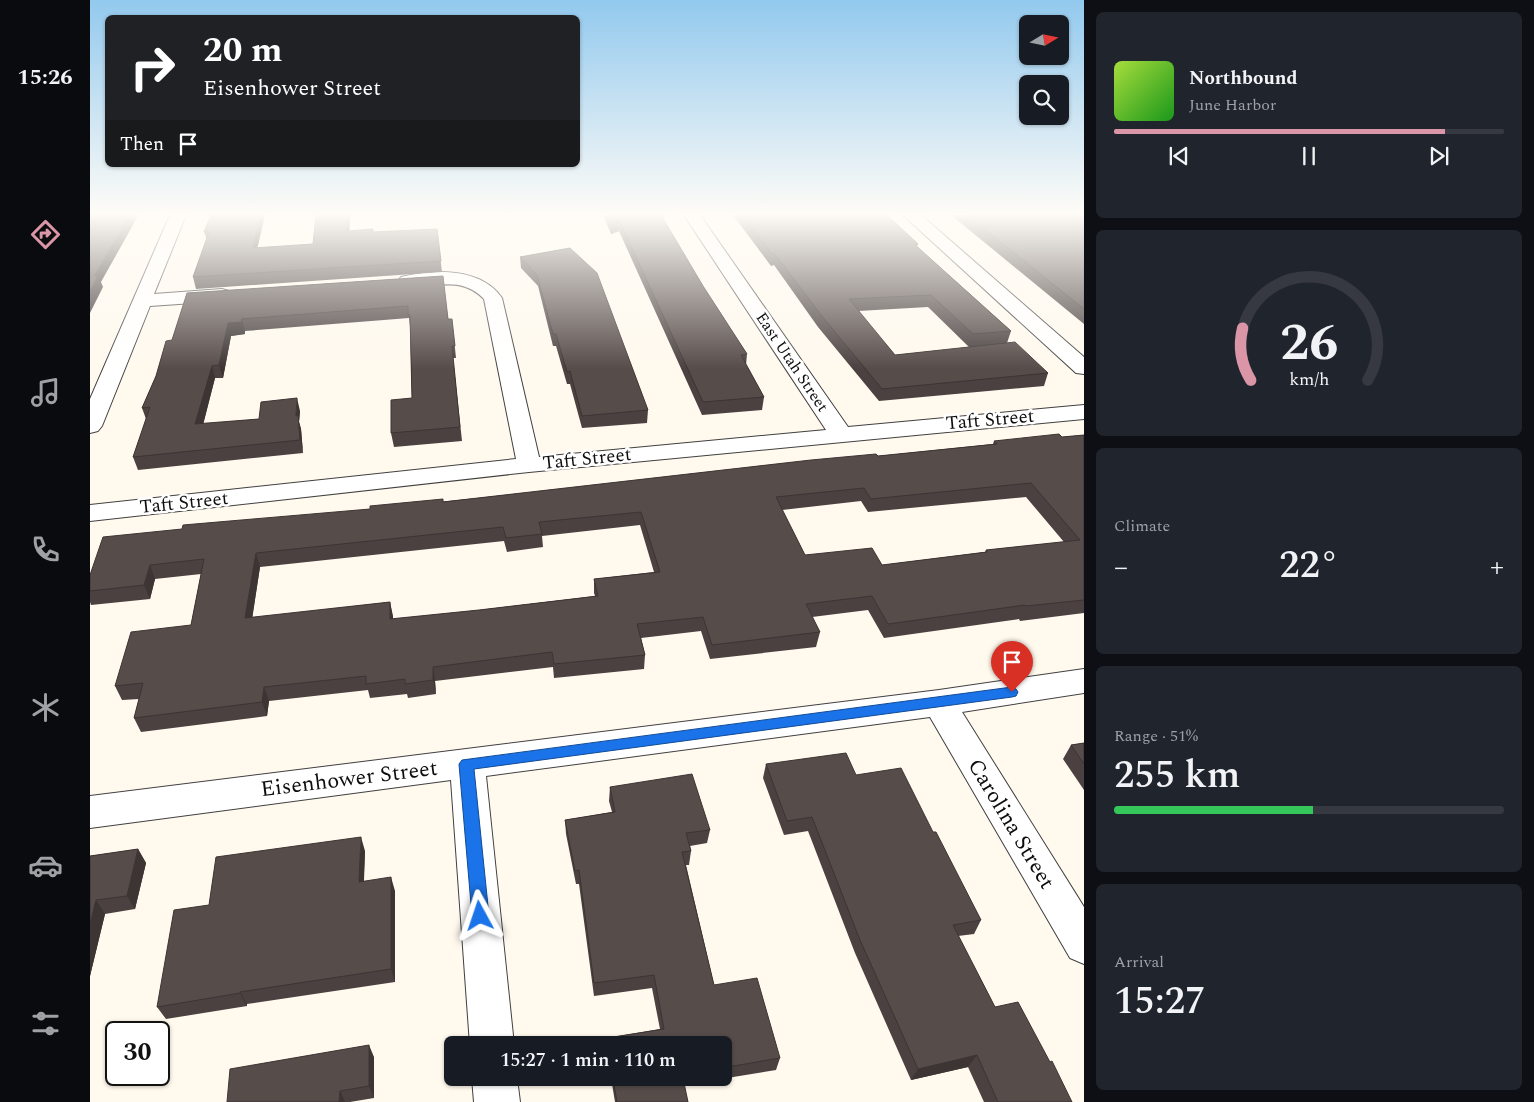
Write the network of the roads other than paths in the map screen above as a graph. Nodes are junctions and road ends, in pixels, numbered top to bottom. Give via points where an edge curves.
1 (158, 266) edge
2 (727, 266) edge
3 (969, 266) edge
4 (387, 282) edge
5 (239, 294) edge
6 (144, 301) junction
7 (1084, 368) edge
8 (1084, 412) edge
9 (90, 426) edge
10 (841, 434) junction
11 (530, 465) junction
12 (90, 513) edge
13 (1084, 681) edge
14 (939, 703) junction
15 (467, 764) junction
16 (90, 812) edge
17 (1084, 944) edge
18 (491, 1036) edge
19 (496, 1086) edge
20 (497, 1102) edge

1 - 6 street
2 - 10 street, East Utah Street
3 - 7 street
4 - 11 street via 456,279 485,288 493,298
5 - 6 street
6 - 9 street
8 - 10 street, Taft Street
10 - 11 street, Taft Street
11 - 12 street, Taft Street
13 - 14 street, Eisenhower Street
14 - 15 street, Eisenhower Street
14 - 17 street, Carolina Street
15 - 16 street, Eisenhower Street
15 - 18 street
19 - 20 street

